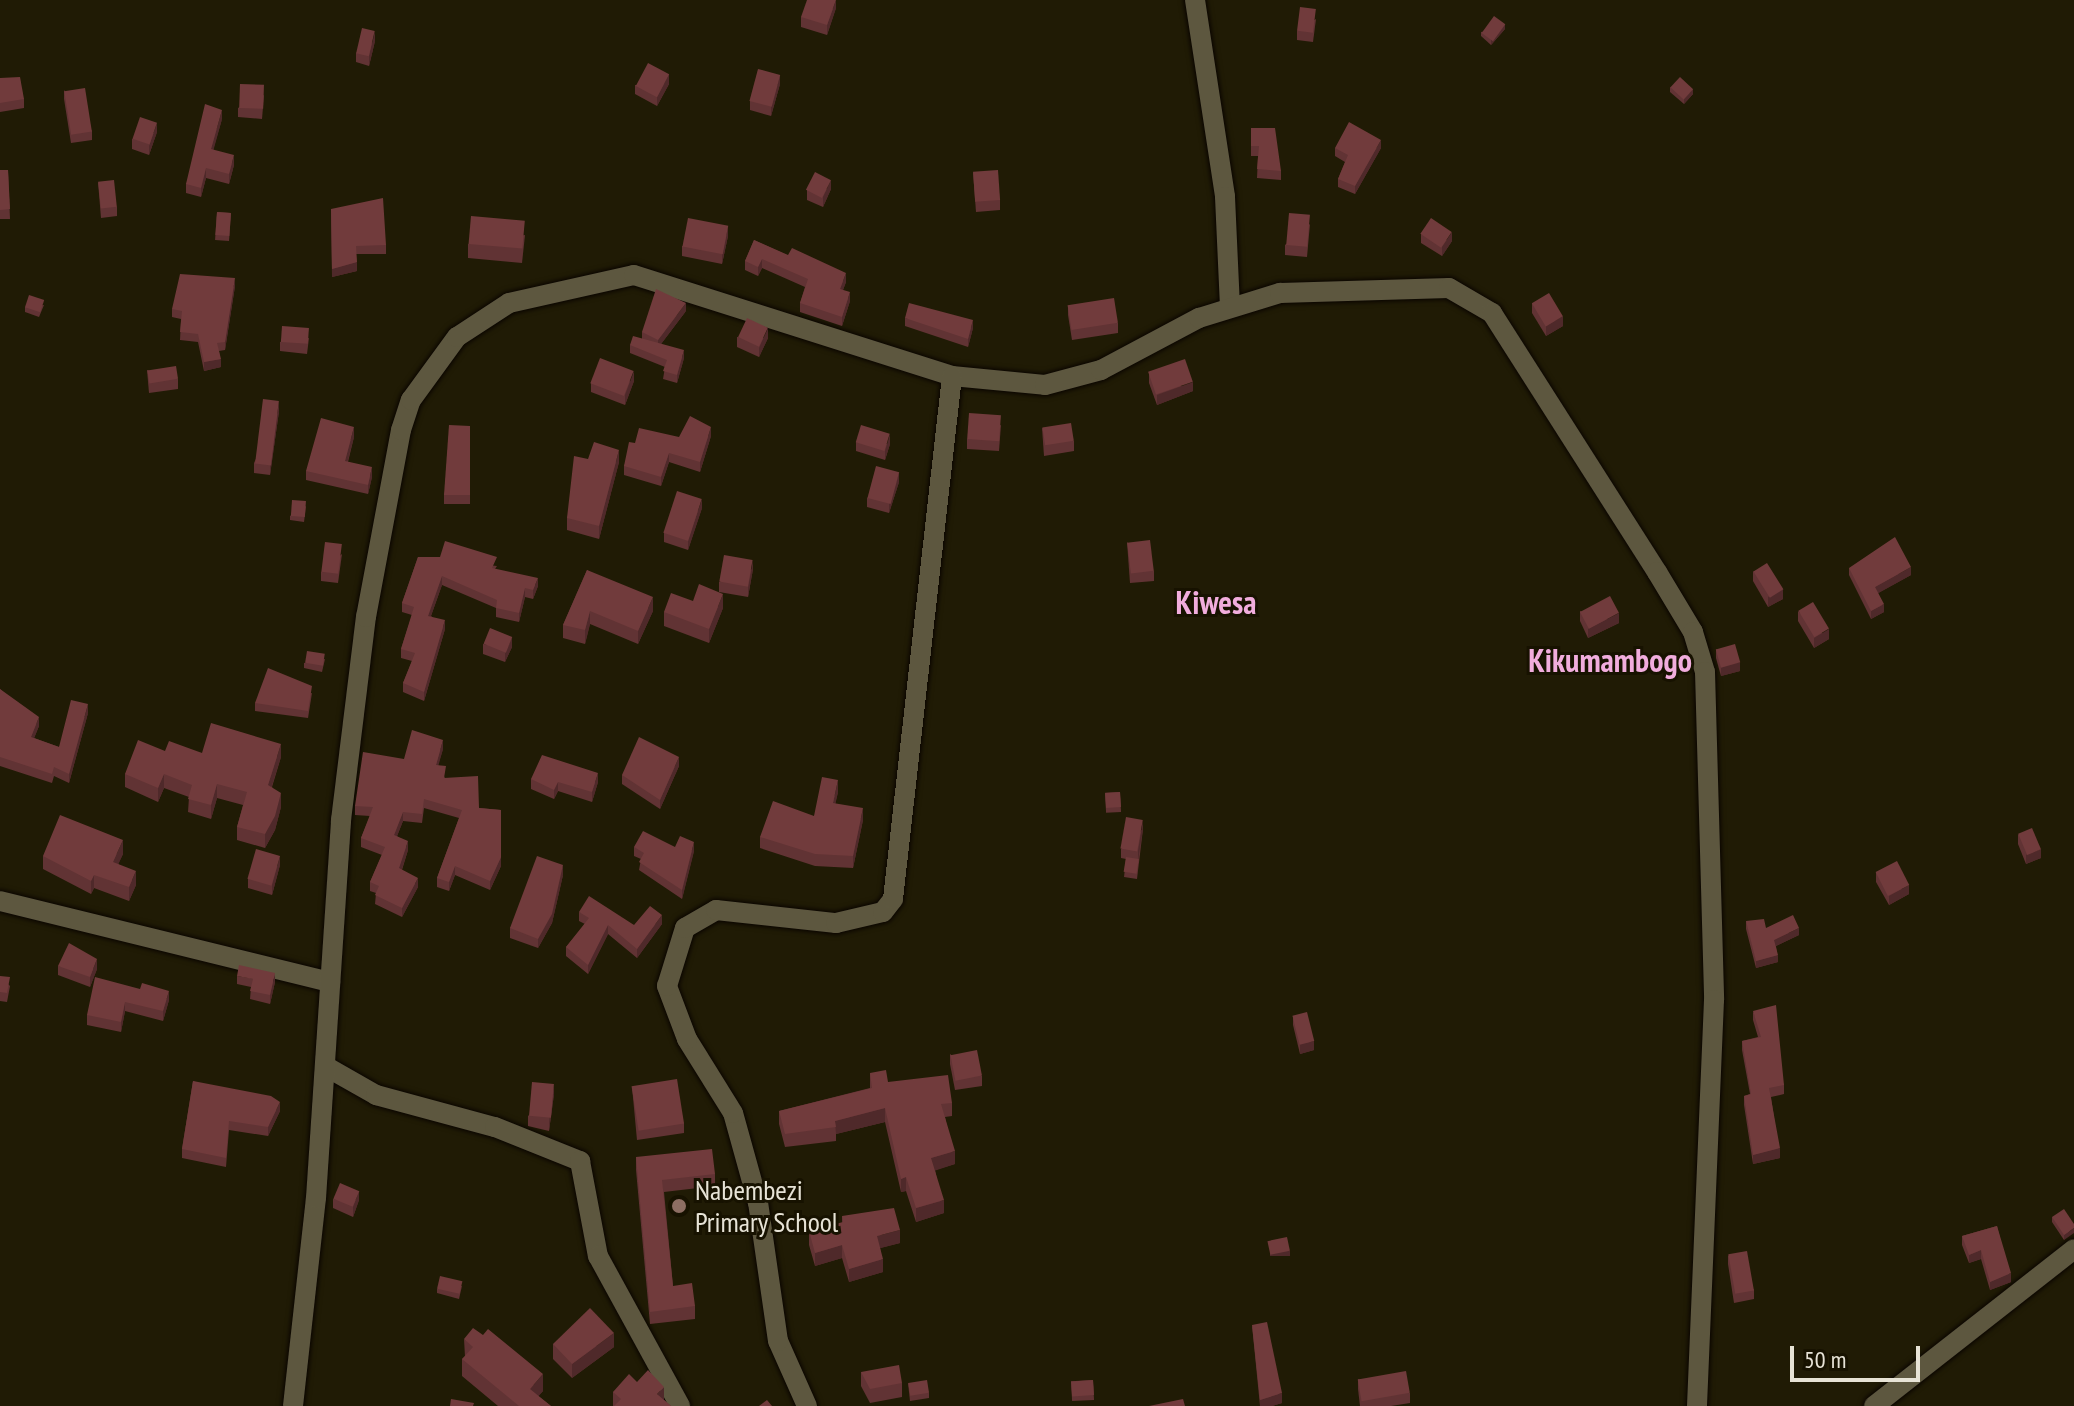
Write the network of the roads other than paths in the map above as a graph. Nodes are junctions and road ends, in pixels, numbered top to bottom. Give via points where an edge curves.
1 (1195, 0) edge
2 (1230, 306) junction
3 (952, 376) junction
4 (0, 901) edge
5 (330, 982) junction
6 (325, 1066) junction
7 (2074, 1249) edge
8 (293, 1406) edge
9 (680, 1406) edge
10 (807, 1406) edge
11 (1697, 1406) edge
12 (1874, 1406) edge

1 - 2 street via 1225,197
2 - 3 street via 1077,378 1045,385
2 - 11 street via 1280,293 1360,288 1449,288 1469,296 1513,342 1701,648 1714,1000
3 - 5 street via 634,275 509,303 457,337 411,400 379,533 341,820
3 - 10 street via 893,899 883,912 836,923 716,910 685,928 667,986 687,1039 736,1122 761,1219 778,1341
4 - 5 street
5 - 6 street
6 - 8 street
6 - 9 street via 376,1095 495,1127 580,1161 598,1256
7 - 12 street

